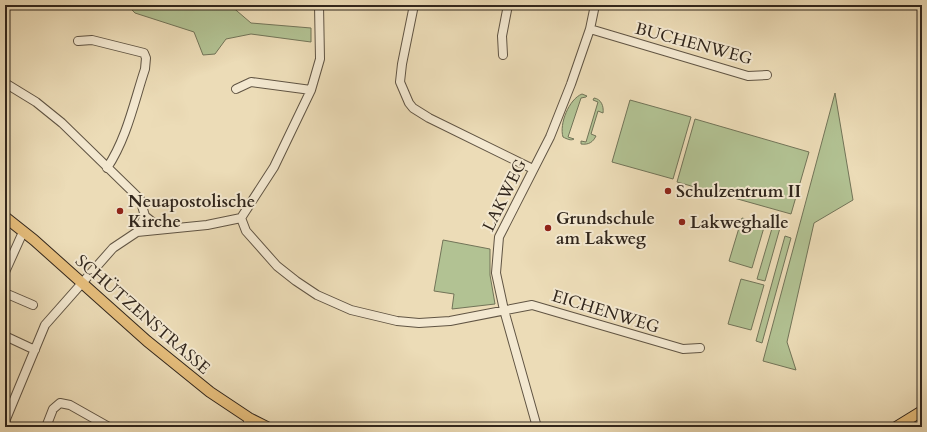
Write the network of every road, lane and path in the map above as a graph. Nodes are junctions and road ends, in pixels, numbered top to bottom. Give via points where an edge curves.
1 (319, 5) edge
2 (414, 5) edge
3 (508, 5) edge
4 (595, 5) edge
5 (590, 29) junction
6 (78, 41) dead end
7 (503, 55) dead end
8 (767, 75) dead end
9 (5, 83) edge
10 (236, 89) dead end
11 (311, 90) junction
12 (107, 168) junction
13 (533, 169) junction
14 (146, 216) junction
15 (5, 217) edge
16 (241, 218) junction
17 (162, 229) junction
18 (23, 232) junction
19 (137, 232) junction
20 (5, 272) edge
21 (82, 283) junction
22 (5, 293) edge
23 (33, 305) dead end
24 (504, 310) junction
25 (5, 336) edge
26 (700, 348) dead end
27 (35, 350) junction
28 (922, 411) edge
29 (248, 422) edge
30 (5, 425) edge
31 (46, 427) edge
32 (109, 427) edge
33 (267, 427) edge
34 (537, 427) edge
35 (896, 427) edge

1 - 11 street via 320,59
2 - 13 street via 400,82 409,103 429,118
3 - 7 street via 502,36
4 - 5 street, LAKWEG
5 - 8 street, BUCHENWEG via 748,76
5 - 13 street, LAKWEG via 550,137
6 - 12 street via 92,40 144,53 146,58 145,69 123,139
9 - 12 street via 36,102 62,123
10 - 11 street via 251,82
11 - 16 street via 274,167
12 - 14 street via 140,199
13 - 24 street, LAKWEG via 499,237 496,273
14 - 17 street
14 - 19 street
15 - 18 main road, SCHÜTZENSTRASSE
16 - 17 street via 207,225
16 - 24 street, EICHENWEG via 246,230 277,266 317,295 351,310 397,321 419,323 450,321
17 - 19 street
18 - 20 street
18 - 21 main road, SCHÜTZENSTRASSE
19 - 21 street via 113,248
21 - 27 street via 45,325
21 - 29 main road, SCHÜTZENSTRASSE via 147,341
22 - 23 street
24 - 26 street, EICHENWEG via 532,305 683,349
24 - 34 street, LAKWEG
25 - 27 street
27 - 30 street
28 - 35 main road
29 - 33 main road, SCHÜTZENSTRASSE
31 - 32 street via 53,409 60,403 70,405

